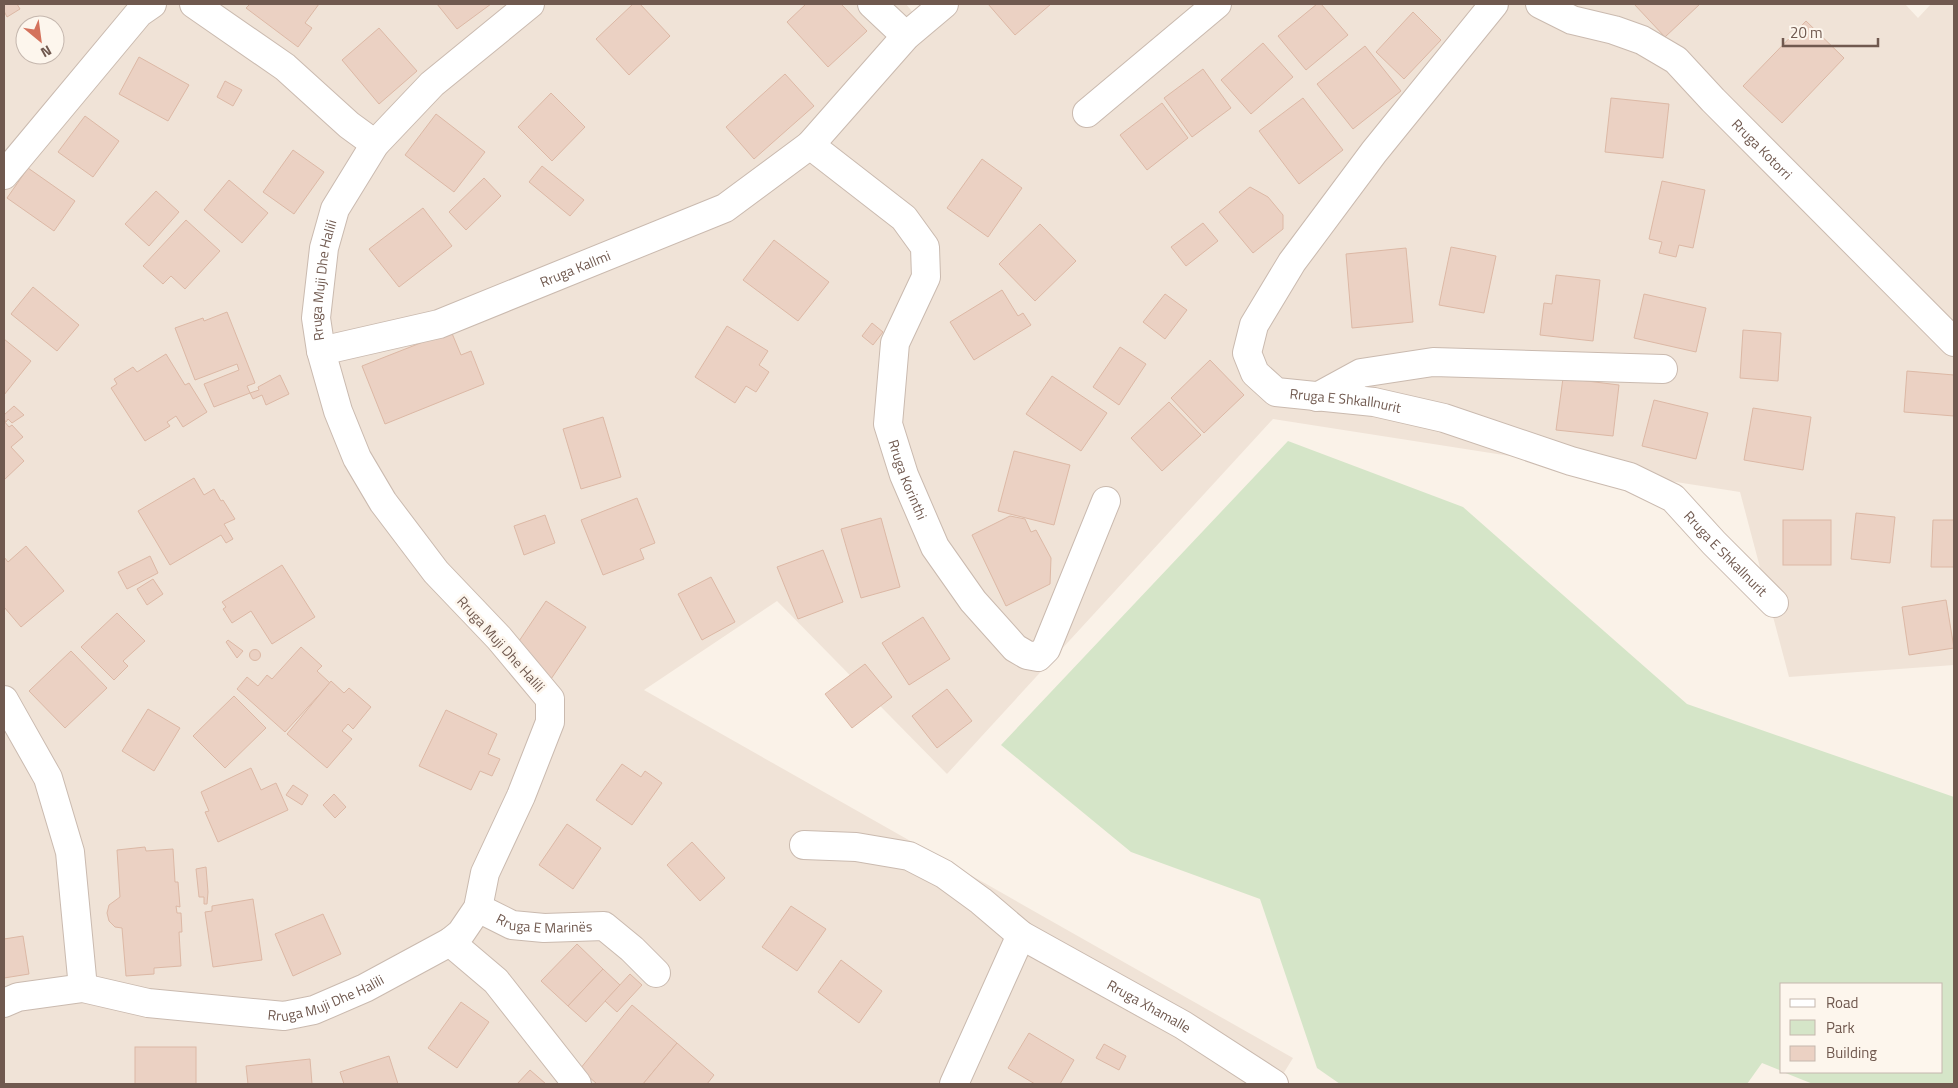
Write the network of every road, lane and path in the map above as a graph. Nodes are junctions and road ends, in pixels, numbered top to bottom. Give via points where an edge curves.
1 (152, 4) edge
2 (194, 4) edge
3 (530, 4) edge
4 (872, 4) edge
5 (944, 4) edge
6 (1217, 4) edge
7 (1494, 4) edge
8 (1540, 4) edge
9 (906, 36) junction
10 (1087, 112) dead end
11 (374, 144) junction
12 (810, 145) junction
13 (4, 175) edge
14 (1954, 342) edge
15 (321, 351) junction
16 (1663, 369) dead end
17 (1317, 397) junction
18 (1106, 501) dead end
19 (1774, 603) dead end
20 (4, 700) edge
21 (804, 845) dead end
22 (478, 908) junction
23 (1021, 935) junction
24 (450, 942) junction
25 (656, 973) dead end
26 (82, 988) junction
27 (4, 1003) edge
28 (577, 1084) edge
29 (954, 1084) edge
30 (1274, 1084) edge

1 - 13 street via 139,13
2 - 11 street via 285,67
3 - 11 street, Rruga Muji Dhe Halili via 432,84
4 - 9 street
5 - 9 street, Rruga Kallmi
6 - 10 street
7 - 17 street, Rruga E Shkallnurit via 1374,152 1298,254 1254,325 1247,353 1255,373 1276,392
8 - 14 street, Rruga Kotorri via 1572,20 1642,40 1676,60
9 - 12 street, Rruga Kallmi
11 - 15 street, Rruga Muji Dhe Halili via 335,209 324,248 316,318
12 - 15 street, Rruga Kallmi via 725,208 654,239 439,324
12 - 18 street, Rruga Korinthi via 904,218 925,248 926,277 895,343 888,424 904,475 935,547 973,601 1015,648 1027,655 1038,658 1046,649
15 - 22 street, Rruga Muji Dhe Halili via 338,410 357,458 383,502 436,572 499,638 550,699 550,722 486,873
16 - 17 street via 1433,362 1361,372
17 - 19 street, Rruga E Shkallnurit via 1374,402 1444,418 1571,461 1630,477 1673,498
20 - 26 street via 48,778 70,852
21 - 23 street, Rruga Xhamalle via 856,847 909,856 944,874
22 - 24 street, Rruga Muji Dhe Halili via 461,933
22 - 25 street, Rruga E Marinës via 512,925 544,928 604,926
23 - 29 street
23 - 30 street, Rruga Xhamalle via 1183,1026
24 - 26 street, Rruga Muji Dhe Halili via 365,988 314,1010 284,1016 148,1003
24 - 28 street via 496,981
26 - 27 street, Rruga Muji Dhe Halili via 18,996

